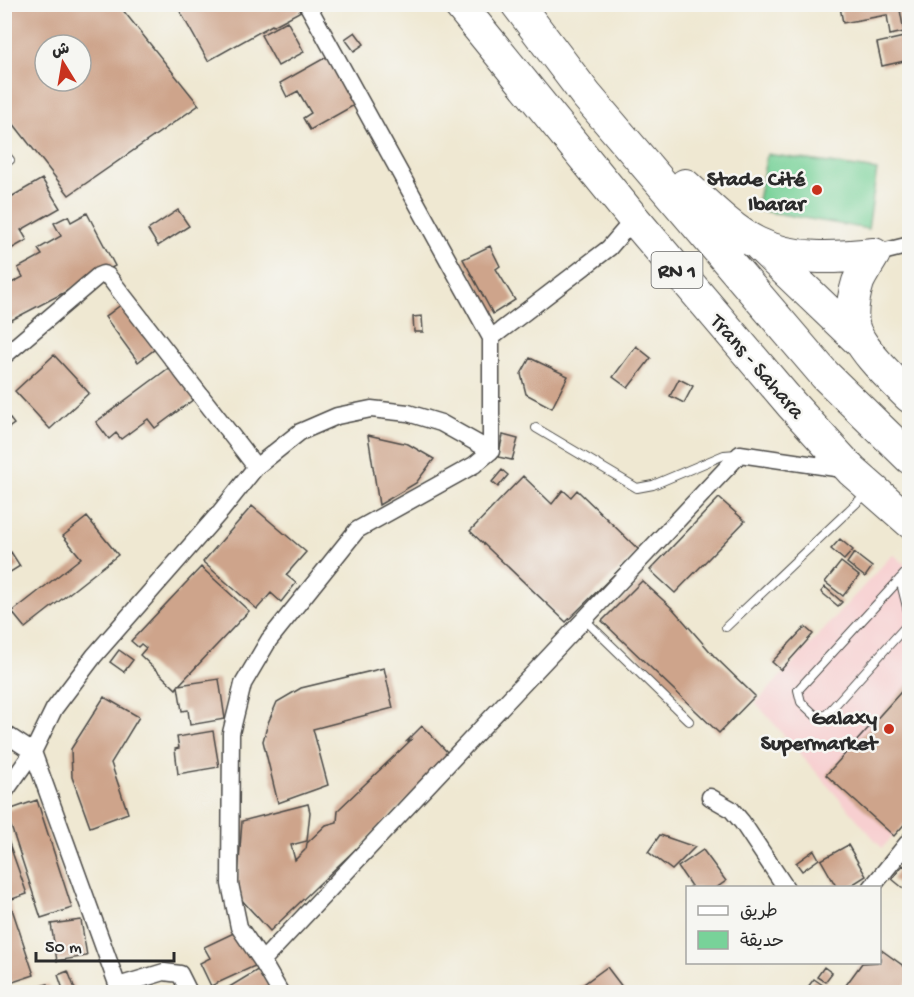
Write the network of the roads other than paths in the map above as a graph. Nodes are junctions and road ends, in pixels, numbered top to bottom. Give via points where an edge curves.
1 (307, 4) edge
2 (459, 4) edge
3 (517, 4) edge
4 (586, 95) junction
5 (4, 153) edge
6 (4, 165) edge
7 (633, 219) junction
8 (755, 242) junction
9 (909, 246) edge
10 (874, 254) junction
11 (491, 338) junction
12 (859, 340) junction
13 (4, 356) edge
14 (909, 397) edge
15 (536, 428) dead end
16 (491, 451) junction
17 (740, 454) junction
18 (909, 459) edge
19 (256, 467) junction
20 (862, 480) junction
21 (909, 522) edge
22 (909, 568) edge
23 (900, 579) junction
24 (584, 619) junction
25 (726, 627) dead end
26 (689, 721) dead end
27 (4, 733) edge
28 (33, 752) junction
29 (4, 793) edge
30 (710, 797) dead end
31 (909, 840) edge
32 (785, 886) edge
33 (873, 886) edge
34 (262, 960) junction
35 (119, 989) edge
36 (189, 993) edge
37 (280, 993) edge

1 - 11 street
2 - 7 highway, Trans - Sahara / RN 1
3 - 4 highway, Trans - Sahara / RN 1
4 - 8 highway via 722,219
4 - 18 highway, Trans - Sahara / RN 1 via 825,375
5 - 6 lane via 10,160
7 - 11 street via 609,248
7 - 20 highway, Trans - Sahara / RN 1 via 791,404
8 - 10 highway via 779,252 813,257
8 - 12 highway
9 - 10 street
10 - 12 highway via 859,281 854,301 853,324
11 - 16 street
12 - 14 highway
13 - 19 street via 98,276 108,276
15 - 17 lane via 637,488 724,454
16 - 19 street via 441,423 408,413 371,409 337,416 300,432
16 - 34 street via 474,465 357,530 269,640 243,684 231,733 230,884 239,927
17 - 20 street
17 - 24 street
19 - 28 street via 94,656 54,709
20 - 21 highway, Trans - Sahara / RN 1
20 - 25 lane
22 - 23 lane
23 - 23 lane via 908,611 907,625 826,715 816,717 801,702 798,690
24 - 26 lane
24 - 34 street
27 - 28 street
28 - 29 street
28 - 35 street
30 - 32 street via 731,809 742,822
31 - 33 street
34 - 37 street
35 - 36 street via 164,972 180,974

